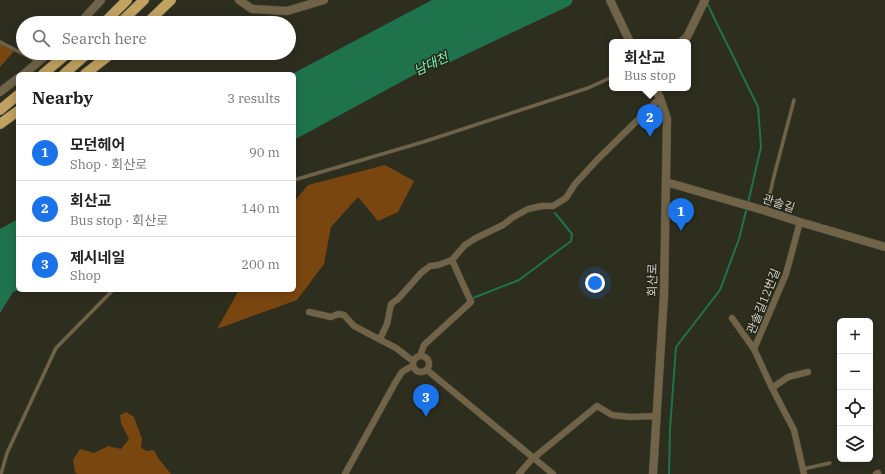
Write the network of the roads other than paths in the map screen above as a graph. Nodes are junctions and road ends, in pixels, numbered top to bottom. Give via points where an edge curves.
1 (101, 0) edge
2 (127, 0) edge
3 (144, 0) edge
4 (171, 0) edge
5 (239, 0) edge
6 (324, 0) edge
7 (610, 0) edge
8 (704, 0) edge
9 (86, 16) edge
10 (111, 16) edge
11 (127, 16) edge
12 (154, 16) edge
13 (629, 39) edge
14 (685, 39) edge
15 (0, 42) edge
16 (16, 50) edge
17 (34, 60) edge
18 (60, 60) edge
19 (80, 60) edge
20 (103, 60) edge
21 (38, 62) joint
22 (26, 72) edge
23 (45, 72) edge
24 (66, 72) edge
25 (88, 72) edge
26 (609, 78) edge
27 (16, 80) edge
28 (656, 91) edge
29 (0, 92) edge
30 (16, 97) edge
31 (660, 98) junction
32 (794, 100) dead end
33 (0, 110) edge
34 (16, 112) edge
35 (16, 115) edge
36 (1, 123) edge
37 (296, 179) edge
38 (666, 182) junction
39 (766, 211) junction
40 (800, 222) junction
41 (885, 247) edge
42 (452, 260) junction
43 (111, 292) edge
44 (309, 312) dead end
45 (732, 318) dead end
46 (380, 339) junction
47 (754, 349) junction
48 (420, 356) junction
49 (413, 363) junction
50 (427, 370) junction
51 (808, 372) dead end
52 (772, 388) junction
53 (657, 416) junction
54 (534, 458) junction
55 (830, 463) dead end
56 (804, 471) edge
57 (2, 474) edge
58 (345, 474) edge
59 (519, 474) edge
60 (553, 474) edge
61 (653, 474) edge

1 - 9 street
2 - 10 highway
3 - 11 highway
4 - 12 highway
5 - 6 street via 252,9 287,11
7 - 13 street
8 - 14 street
15 - 16 lane
17 - 21 lane
18 - 23 highway
19 - 24 highway
20 - 25 highway
21 - 22 street
26 - 37 lane via 588,88 423,142
27 - 29 street
28 - 31 street, 회산로
30 - 33 highway
31 - 38 street, 회산로 via 667,119
31 - 42 street via 597,160 566,198 553,206 528,209 465,245
32 - 39 lane
34 - 36 highway
35 - 36 highway
38 - 39 street, 관솔길
38 - 53 street, 회산로 via 664,295
39 - 40 street, 관솔길
40 - 41 street, 관솔길
40 - 47 street, 관솔길12번길 via 786,274
42 - 46 street via 430,266 398,300 391,304 387,324
42 - 48 street via 471,302 424,345
43 - 57 lane via 56,348 7,453
44 - 46 street via 331,317 344,315 354,326
45 - 47 street
46 - 49 street via 396,348
47 - 52 street, 관솔길12번길
48 - 49 street
48 - 50 street via 425,357 429,364
49 - 50 street via 417,372
49 - 58 street via 402,372 395,383
50 - 54 street
51 - 52 street via 788,378
52 - 56 street, 관솔길12번길 via 794,430
53 - 54 street via 612,416 597,406
53 - 61 street, 회산로
54 - 59 street
54 - 60 street
55 - 56 lane

